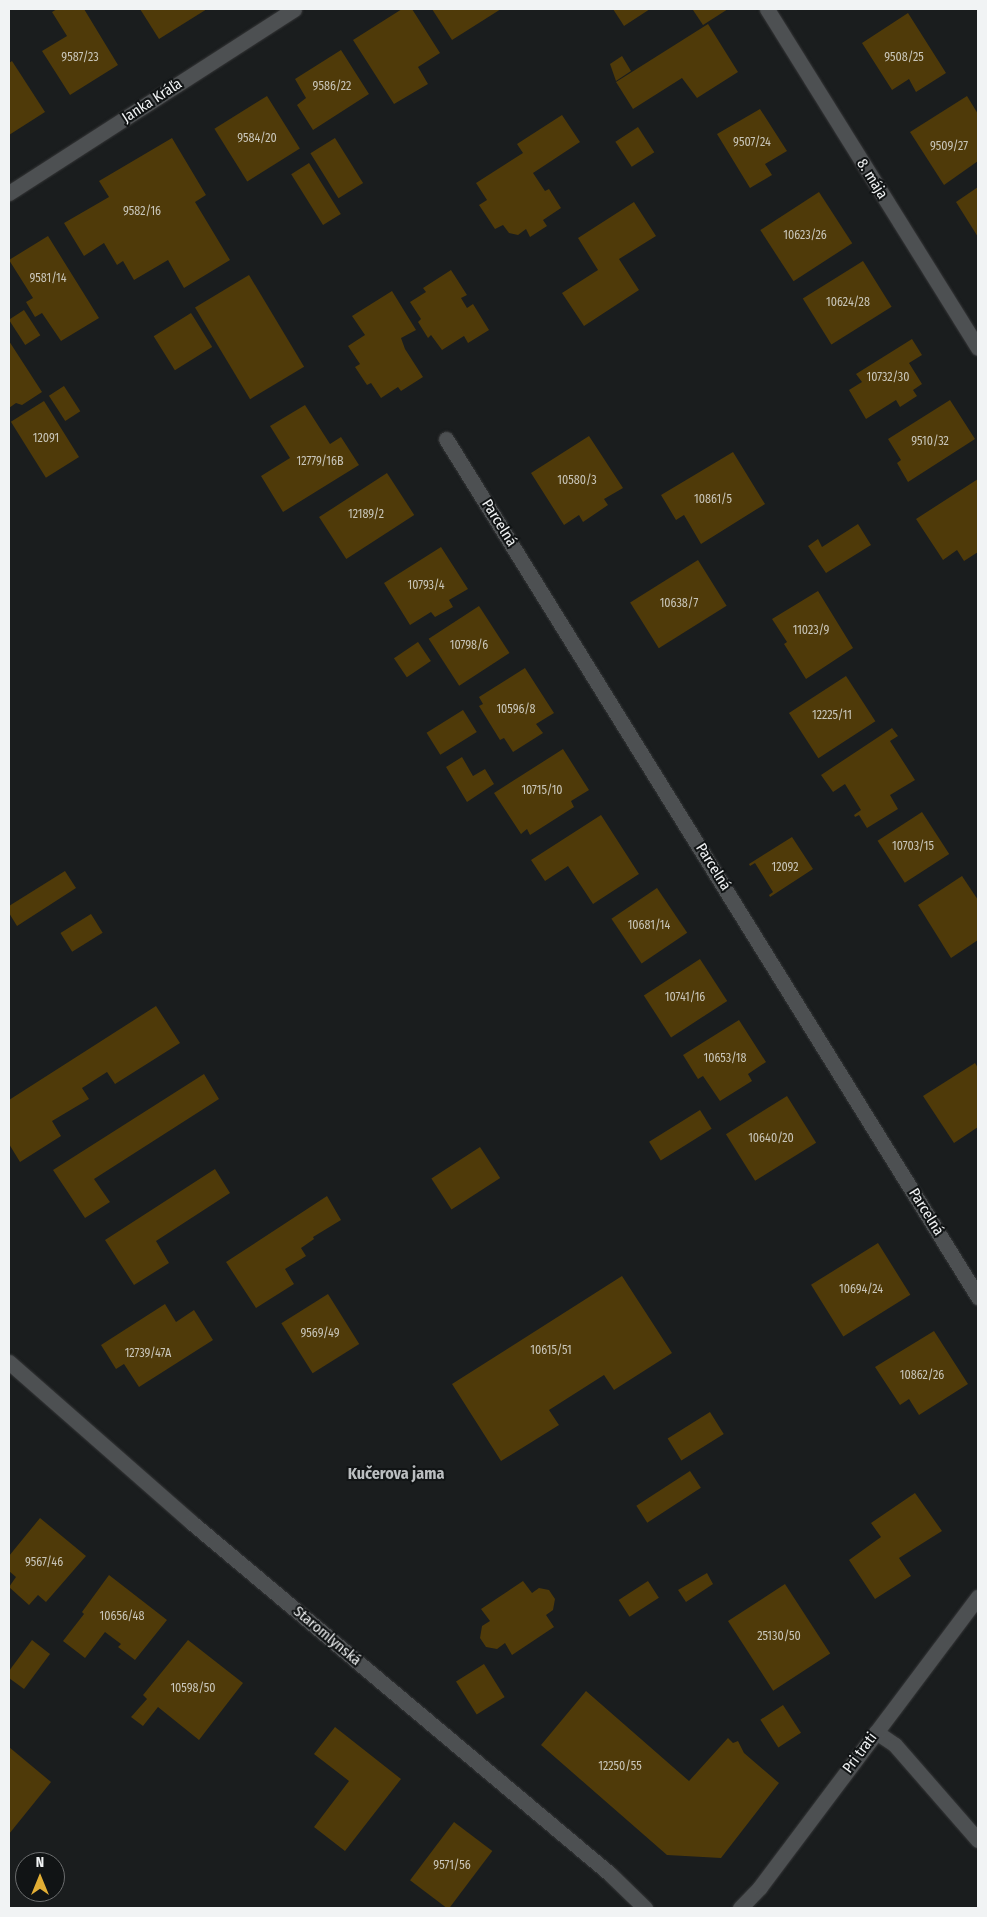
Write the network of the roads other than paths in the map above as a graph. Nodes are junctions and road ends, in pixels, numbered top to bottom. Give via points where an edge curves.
1 (294, 9) edge
2 (767, 9) edge
3 (9, 193) edge
4 (978, 348) edge
5 (446, 439) dead end
6 (978, 1297) edge
7 (9, 1362) edge
8 (978, 1596) edge
9 (876, 1732) junction
10 (978, 1840) edge
11 (645, 1908) edge
12 (740, 1908) edge

1 - 3 street, Janka Kráľa
2 - 4 street, 8. mája
5 - 6 street, Parcelná
7 - 11 street, Staromlynská via 191,1522 610,1874
8 - 9 street, Pri trati
9 - 10 street via 895,1745
9 - 12 street, Pri trati via 760,1887

